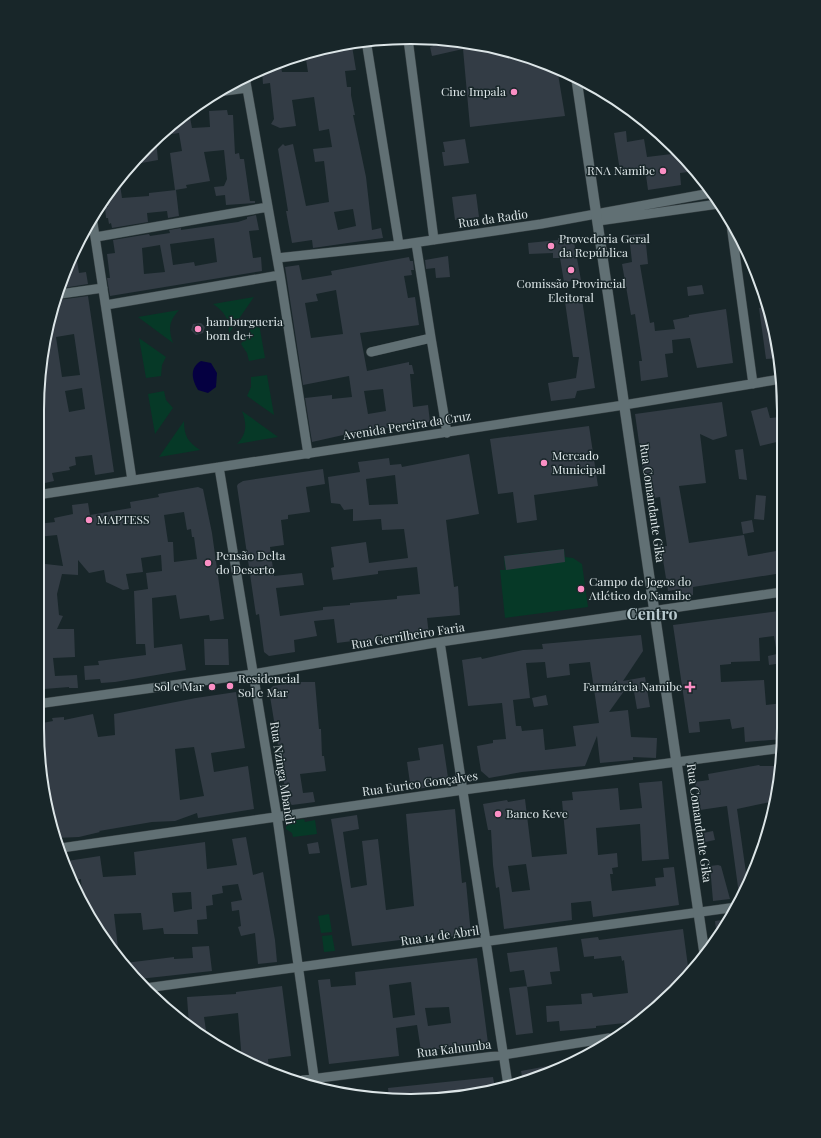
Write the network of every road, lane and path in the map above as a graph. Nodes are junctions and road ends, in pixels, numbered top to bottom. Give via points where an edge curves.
1 (409, 44) edge
2 (367, 47) edge
3 (246, 83) edge
4 (577, 84) edge
5 (247, 88) junction
6 (233, 90) edge
7 (706, 194) edge
8 (713, 205) edge
9 (268, 208) junction
10 (597, 217) junction
11 (94, 226) edge
12 (733, 236) edge
13 (96, 237) junction
14 (434, 240) junction
15 (416, 243) junction
16 (399, 245) junction
17 (277, 258) junction
18 (280, 275) junction
19 (103, 288) junction
20 (63, 294) edge
21 (106, 305) junction
22 (431, 338) junction
23 (371, 352) dead end
24 (775, 380) edge
25 (753, 384) junction
26 (624, 405) junction
27 (447, 433) junction
28 (308, 454) junction
29 (219, 467) junction
30 (132, 480) junction
31 (44, 494) edge
32 (777, 593) edge
33 (654, 611) junction
34 (440, 642) junction
35 (253, 674) junction
36 (44, 703) edge
37 (776, 749) edge
38 (676, 761) junction
39 (463, 790) junction
40 (277, 817) junction
41 (64, 848) edge
42 (730, 908) edge
43 (698, 912) junction
44 (486, 942) junction
45 (704, 947) edge
46 (299, 968) junction
47 (151, 987) edge
48 (603, 1039) edge
49 (504, 1055) junction
50 (315, 1081) edge
51 (507, 1081) edge

1 - 14 street
2 - 16 street
3 - 5 street
4 - 10 street, Rua Comandante Gika
5 - 6 street
5 - 9 street
7 - 10 street, Rua da Radio
8 - 10 street, Rua da Radio
9 - 13 street
9 - 17 street
10 - 14 street, Rua da Radio
10 - 26 street, Rua Comandante Gika
11 - 13 street
12 - 25 street
13 - 19 street
14 - 15 street, Rua da Radio
15 - 16 street, Rua da Radio
15 - 22 street
16 - 17 street, Rua da Radio
17 - 18 street
18 - 21 street
18 - 28 street
19 - 20 street
19 - 21 street
21 - 30 street
22 - 23 street
22 - 27 street
24 - 25 street, Avenida Pereira da Cruz
25 - 26 street, Avenida Pereira da Cruz
26 - 27 street, Avenida Pereira da Cruz
26 - 33 street, Rua Comandante Gika
27 - 28 street, Avenida Pereira da Cruz
28 - 29 street, Avenida Pereira da Cruz
29 - 30 street, Avenida Pereira da Cruz
29 - 35 street, Rua Nzinga Mbandi
30 - 31 street, Avenida Pereira da Cruz
32 - 33 street, Rua Gerrilheiro Faria
33 - 34 street, Rua Gerrilheiro Faria
33 - 38 street, Rua Comandante Gika
34 - 35 street, Rua Gerrilheiro Faria
34 - 39 street
35 - 36 street, Rua Gerrilheiro Faria
35 - 40 street, Rua Nzinga Mbandi
37 - 38 street, Rua Eurico Gonçalves
38 - 39 street, Rua Eurico Gonçalves
38 - 43 street, Rua Comandante Gika
39 - 40 street, Rua Eurico Gonçalves
39 - 44 street
40 - 41 street, Rua Eurico Gonçalves
40 - 46 street, Rua Nzinga Mbandi
42 - 43 street, Rua 14 de Abril
43 - 44 street, Rua 14 de Abril
43 - 45 street, Rua Comandante Gika
44 - 46 street, Rua 14 de Abril
44 - 49 street
46 - 47 street, Rua 14 de Abril
46 - 50 street, Rua Nzinga Mbandi
48 - 49 street, Rua Kahumba
49 - 50 street, Rua Kahumba
49 - 51 street

